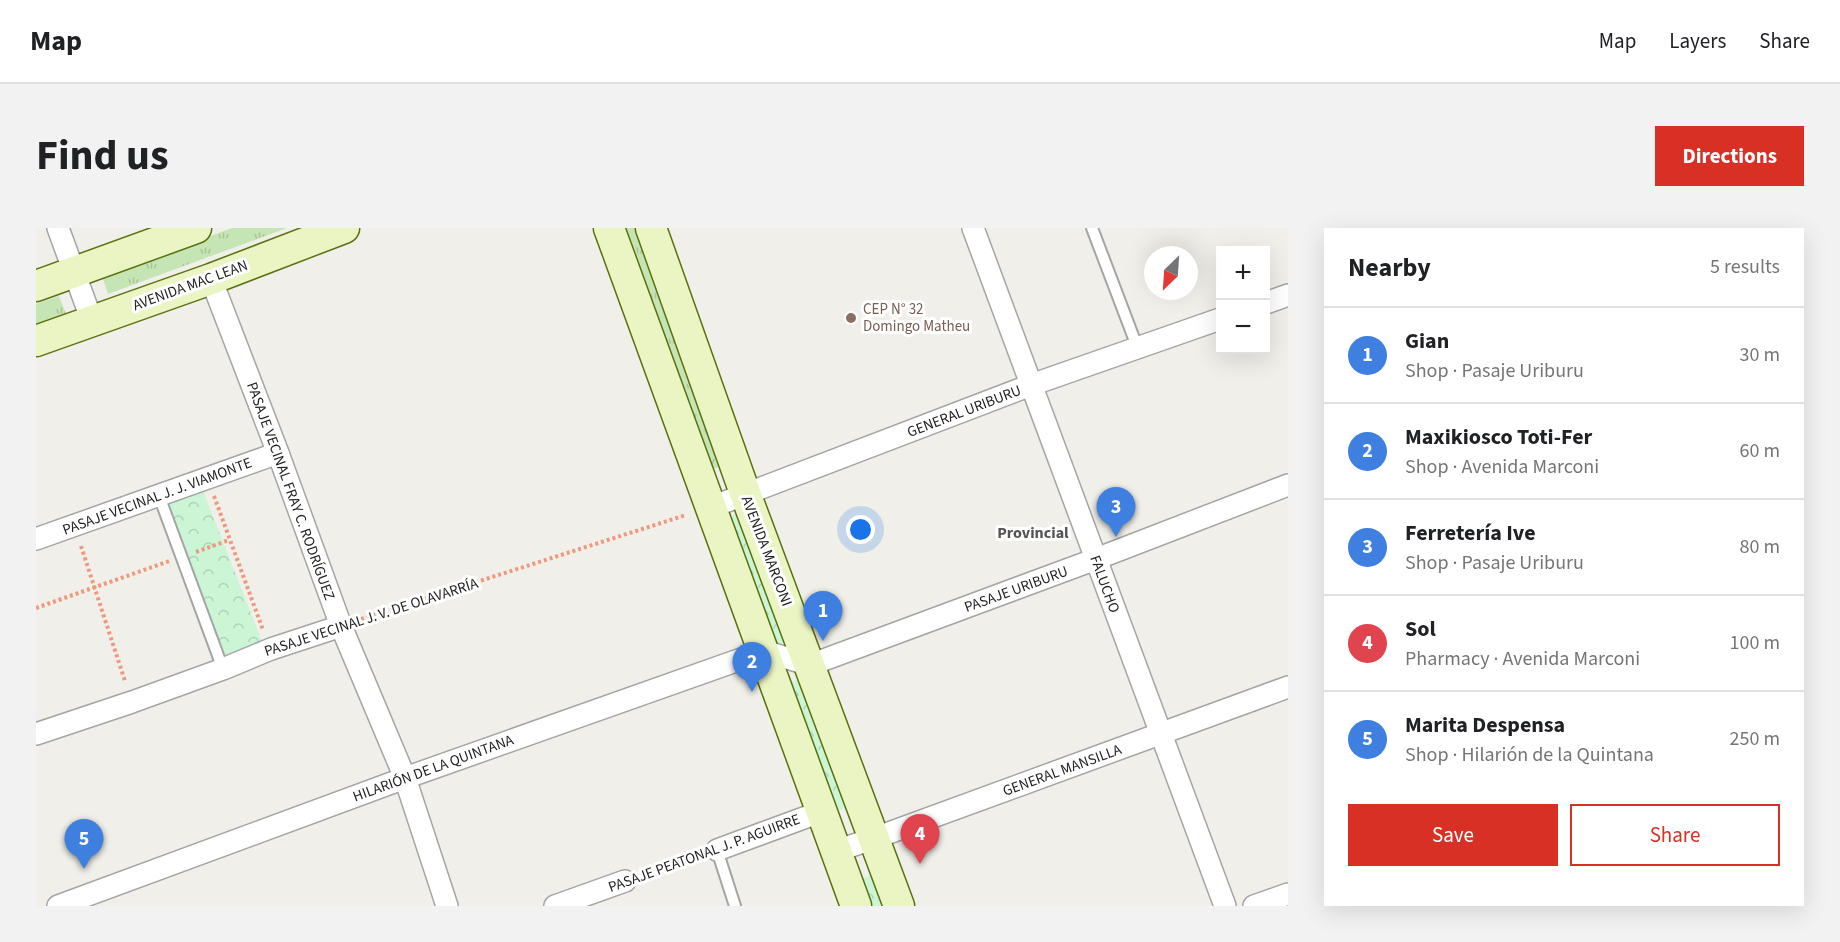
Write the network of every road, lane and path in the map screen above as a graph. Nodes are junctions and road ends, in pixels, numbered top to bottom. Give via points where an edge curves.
1 (58, 228) edge
2 (196, 228) edge
3 (609, 228) edge
4 (651, 228) edge
5 (973, 228) edge
6 (1092, 228) edge
7 (336, 229) edge
8 (75, 273) junction
9 (211, 279) junction
10 (36, 286) edge
11 (1288, 295) edge
12 (1270, 302) edge
13 (92, 321) junction
14 (1216, 321) edge
15 (36, 341) edge
16 (1138, 349) junction
17 (1031, 386) junction
18 (278, 453) junction
19 (208, 478) junction
20 (1288, 485) edge
21 (745, 493) junction
22 (159, 496) junction
23 (709, 508) junction
24 (74, 526) junction
25 (36, 538) edge
26 (229, 540) junction
27 (181, 557) junction
28 (1096, 559) junction
29 (95, 587) junction
30 (36, 608) edge
31 (341, 626) junction
32 (271, 649) junction
33 (764, 651) junction
34 (810, 665) junction
35 (223, 669) junction
36 (1288, 687) edge
37 (132, 702) junction
38 (36, 734) edge
39 (1161, 734) junction
40 (405, 778) junction
41 (820, 812) junction
42 (875, 838) junction
43 (717, 850) junction
44 (836, 851) junction
45 (625, 881) joint
46 (1288, 894) edge
47 (58, 906) edge
48 (447, 906) edge
49 (555, 906) edge
50 (735, 906) edge
51 (856, 906) edge
52 (899, 906) edge
53 (1225, 906) edge
54 (1254, 906) edge

1 - 8 street
2 - 8 main road
3 - 23 main road
4 - 21 main road, AVENIDA MARCONI
5 - 17 street, FALUCHO
6 - 16 lane
7 - 9 main road, AVENIDA MAC LEAN
8 - 10 main road
8 - 13 street
9 - 13 main road, AVENIDA MAC LEAN
9 - 18 street, PASAJE VECINAL FRAY C. RODRÍGUEZ
11 - 12 street
13 - 15 main road, AVENIDA MAC LEAN
14 - 16 street, GENERAL URIBURU
16 - 17 street, GENERAL URIBURU
17 - 21 street, GENERAL URIBURU
17 - 28 street, FALUCHO
18 - 19 street, PASAJE VECINAL J. J. VIAMONTE
18 - 31 street, PASAJE VECINAL FRAY C. RODRÍGUEZ
19 - 22 street, PASAJE VECINAL J. J. VIAMONTE
19 - 26 path
20 - 28 street, PASAJE URIBURU
21 - 23 street, GENERAL URIBURU
21 - 34 main road, AVENIDA MARCONI
22 - 24 street, PASAJE VECINAL J. J. VIAMONTE
22 - 27 lane
23 - 31 path, PASAJE VECINAL J. V. DE OLAVARRÍA
23 - 33 main road
24 - 25 street, PASAJE VECINAL J. J. VIAMONTE
24 - 29 path
26 - 27 path
26 - 32 path
27 - 29 path
27 - 35 lane
28 - 34 street, PASAJE URIBURU
28 - 39 street, FALUCHO
29 - 30 path
29 - 37 path
31 - 32 street, PASAJE VECINAL J. V. DE OLAVARRÍA
31 - 40 street, PASAJE VECINAL FRAY C. RODRÍGUEZ
32 - 35 street, PASAJE VECINAL J. V. DE OLAVARRÍA
33 - 34 street
33 - 40 street, HILARIÓN DE LA QUINTANA
33 - 41 main road
34 - 42 main road, AVENIDA MARCONI
35 - 37 street, PASAJE VECINAL J. V. DE OLAVARRÍA
36 - 39 street, GENERAL MANSILLA
37 - 38 street, PASAJE VECINAL J. V. DE OLAVARRÍA
39 - 42 street, GENERAL MANSILLA
39 - 53 street, FALUCHO
40 - 47 street, HILARIÓN DE LA QUINTANA
40 - 48 street, PASAJE VECINAL FRAY C. RODRÍGUEZ
41 - 43 street, PASAJE PEATONAL J. P. AGUIRRE
41 - 44 main road
42 - 44 street, GENERAL MANSILLA
42 - 52 main road, AVENIDA MARCONI
43 - 45 path, PASAJE PEATONAL J. P. AGUIRRE
43 - 50 lane
44 - 51 main road
45 - 49 street, PASAJE PEATONAL J. P. AGUIRRE
46 - 54 street

